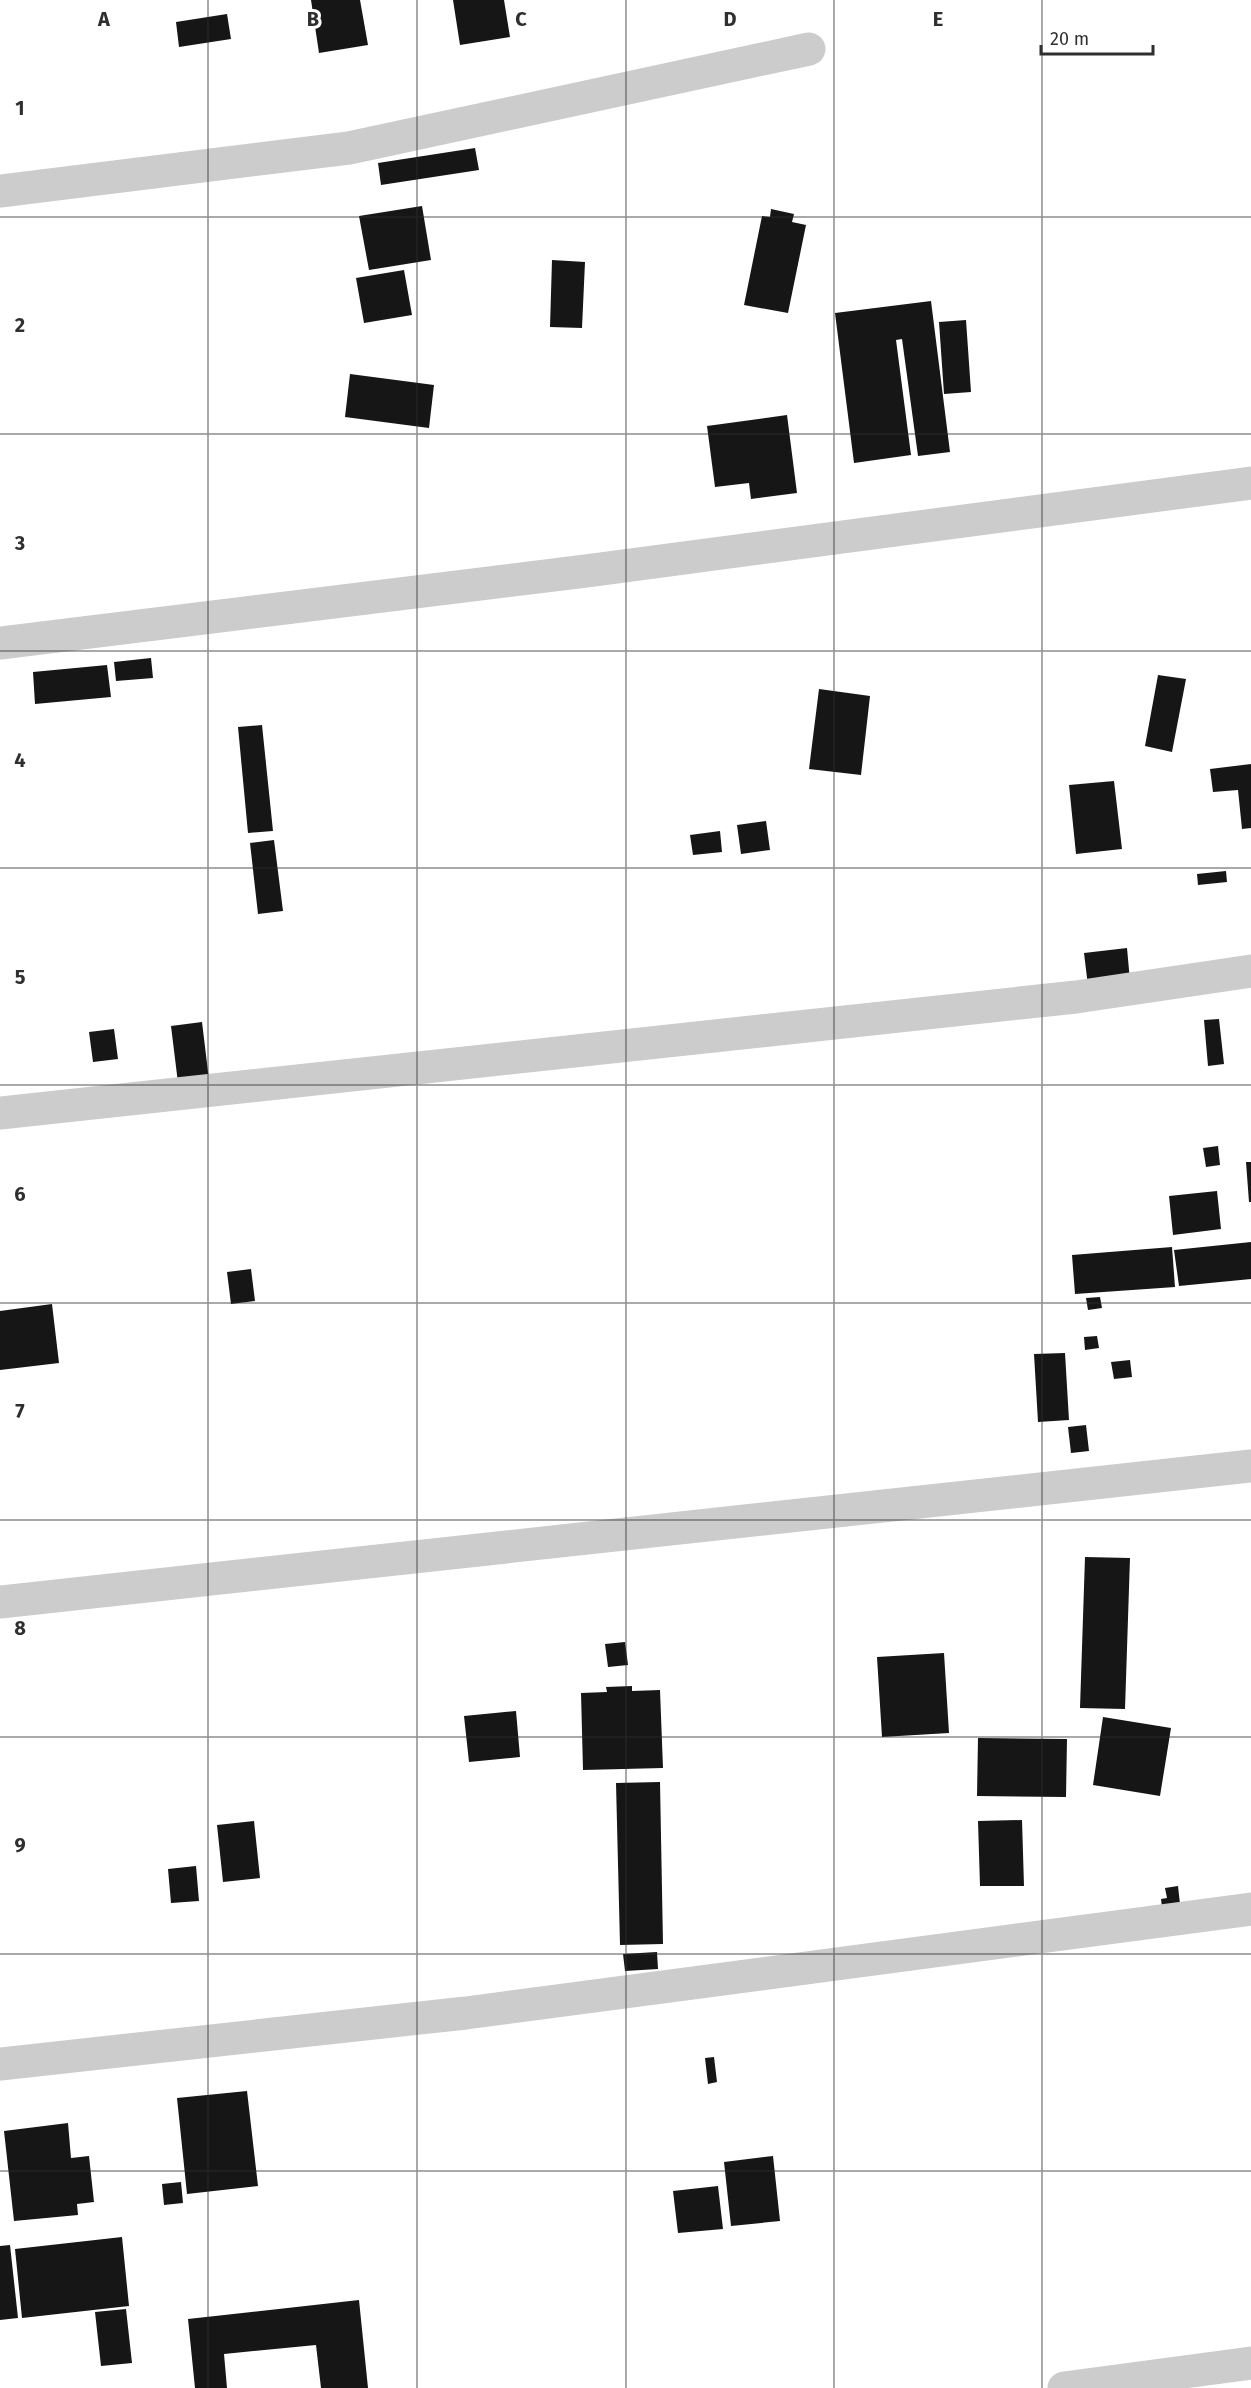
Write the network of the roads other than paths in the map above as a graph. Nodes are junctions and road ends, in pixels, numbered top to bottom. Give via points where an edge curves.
1 (809, 49) dead end
2 (0, 191) edge
3 (1251, 483) edge
4 (0, 643) edge
5 (1251, 971) edge
6 (0, 1113) edge
7 (1251, 1466) edge
8 (0, 1602) edge
9 (1251, 1910) edge
10 (0, 2064) edge
11 (1251, 2363) edge
12 (1064, 2388) edge

1 - 2 street via 349,148
3 - 4 street
5 - 6 street via 1076,997
7 - 8 street
9 - 10 street via 466,2013
11 - 12 street

